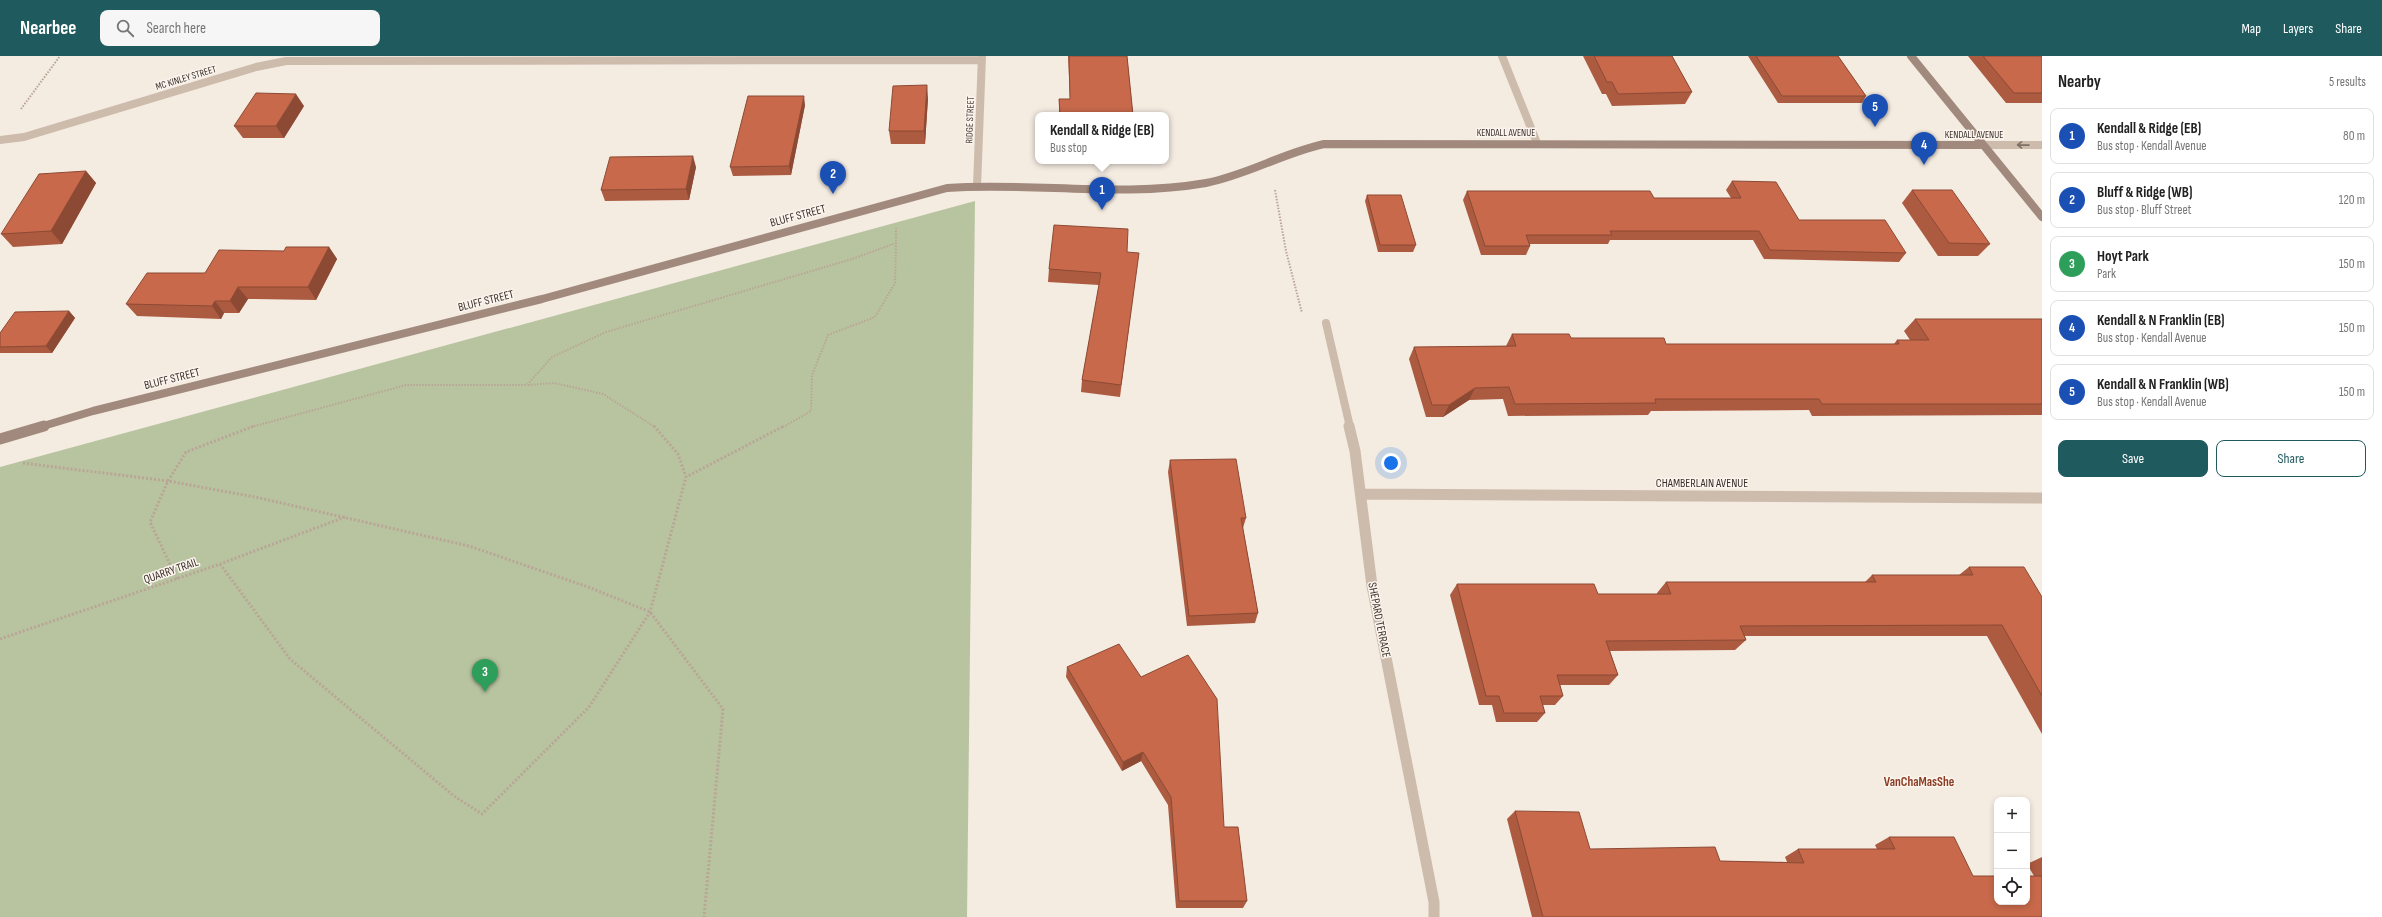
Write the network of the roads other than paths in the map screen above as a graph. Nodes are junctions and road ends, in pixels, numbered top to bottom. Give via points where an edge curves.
1 (1502, 56) edge
2 (1911, 56) edge
3 (982, 58) edge
4 (0, 140) edge
5 (1537, 143) junction
6 (1983, 145) junction
7 (2042, 145) edge
8 (977, 186) junction
9 (2042, 217) edge
10 (1326, 323) road end
11 (0, 440) edge
12 (1362, 494) junction
13 (2042, 498) edge
14 (1434, 917) edge

1 - 5 street
2 - 6 street
3 - 4 street, MC KINLEY STREET via 286,61 256,67 24,136
3 - 8 street, RIDGE STREET
5 - 6 street, KENDALL AVENUE
5 - 8 street, KENDALL AVENUE via 1324,144 1207,182 1159,188
7 -> 6 street, KENDALL AVENUE
6 - 9 street
8 - 11 street, BLUFF STREET via 948,188 542,299 93,411
10 - 12 street, SHEPARD TERRACE via 1355,451
12 - 13 street, CHAMBERLAIN AVENUE
12 - 14 street, SHEPARD TERRACE via 1372,586 1434,902

